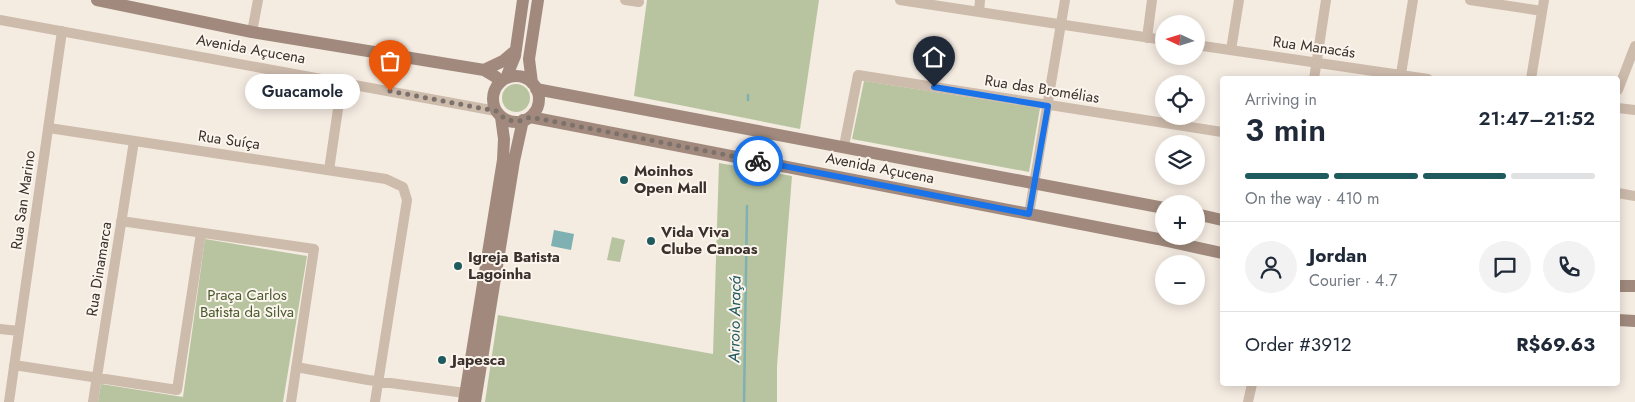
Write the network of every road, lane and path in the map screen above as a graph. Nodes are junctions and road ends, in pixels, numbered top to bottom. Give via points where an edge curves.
1 (97, 0) edge
2 (258, 0) edge
3 (523, 0) edge
4 (538, 0) edge
5 (624, 0) edge
6 (900, 0) edge
7 (980, 0) edge
8 (1065, 0) edge
9 (1152, 0) edge
10 (1239, 0) edge
11 (1326, 0) edge
12 (1413, 0) edge
13 (1470, 0) edge
14 (1544, 0) edge
15 (639, 2) dead end
16 (1542, 11) junction
17 (978, 12) junction
18 (0, 20) edge
19 (1061, 24) junction
20 (62, 31) junction
21 (252, 32) junction
22 (1147, 38) junction
23 (1155, 39) edge
24 (1205, 46) edge
25 (1635, 46) edge
26 (516, 50) junction
27 (1231, 50) junction
28 (1317, 62) junction
29 (484, 70) junction
30 (1401, 74) junction
31 (1315, 76) edge
32 (1412, 76) edge
33 (1531, 76) edge
34 (502, 81) junction
35 (342, 82) junction
36 (1620, 85) edge
37 (534, 86) junction
38 (1048, 106) junction
39 (1620, 108) edge
40 (1635, 110) edge
41 (499, 114) junction
42 (527, 118) junction
43 (49, 128) junction
44 (1220, 132) edge
45 (134, 141) junction
46 (844, 146) junction
47 (329, 170) junction
48 (1035, 183) junction
49 (1620, 193) edge
50 (1635, 196) edge
51 (1155, 206) edge
52 (1029, 214) junction
53 (1205, 216) edge
54 (1220, 220) edge
55 (122, 221) junction
56 (201, 233) junction
57 (1220, 253) edge
58 (1620, 286) edge
59 (1635, 286) edge
60 (1620, 320) edge
61 (1635, 321) edge
62 (0, 329) edge
63 (19, 331) junction
64 (14, 364) junction
65 (296, 368) junction
66 (97, 377) junction
67 (379, 381) junction
68 (1252, 386) edge
69 (464, 397) edge
70 (9, 402) edge
71 (93, 402) edge
72 (291, 402) edge
73 (375, 402) edge
74 (475, 402) edge
75 (1248, 402) edge

1 - 21 main road, Avenida Açucena
2 - 21 street
3 - 26 main road
4 - 37 main road via 529,59
5 - 15 street
6 - 17 street
7 - 17 street
8 - 19 street
9 - 22 street
10 - 27 street
11 - 28 street
12 - 30 street
13 - 16 street
14 - 16 street
16 - 33 street
17 - 19 street
18 - 20 street, Avenida Açucena
19 - 22 street
19 - 38 street
20 - 35 street, Avenida Açucena
20 - 43 street, Rua San Marino
21 - 29 main road, Avenida Açucena
22 - 23 street
24 - 27 street, Rua Manacás
25 - 36 street
26 - 29 main road via 503,62
26 - 34 main road
27 - 28 street, Rua Manacás
28 - 30 street, Rua Manacás
28 - 31 street
29 - 34 main road
30 - 32 street, Rua Manacás
34 - 37 main road via 519,76
34 - 41 main road via 493,96
35 - 41 street, Avenida Açucena
35 - 47 street
37 - 42 main road via 538,104
37 - 46 main road, Avenida Açucena
38 - 44 street, Rua das Bromélias
38 - 46 street, Rua das Bromélias via 858,75
38 - 48 street
39 - 40 street
41 - 42 main road via 516,122
41 - 69 main road via 504,138 503,160
42 - 52 main road, Avenida Açucena
42 - 74 main road via 514,161
43 - 45 street, Rua Suíça
43 - 63 street, Rua San Marino
45 - 47 street, Rua Suíça
45 - 55 street, Rua Dinamarca
46 - 48 main road, Avenida Açucena
47 - 67 street, Rua Suíça via 386,179 403,187 407,200
48 - 51 main road, Avenida Açucena
48 - 52 street
49 - 50 street
52 - 57 main road, Avenida Açucena
53 - 54 main road
55 - 56 street
55 - 66 street, Rua Dinamarca
56 - 65 street via 314,249
56 - 66 street via 177,390
58 - 59 main road
60 - 61 main road
62 - 63 street
63 - 64 street, Rua San Marino
64 - 66 street
64 - 70 street, Rua San Marino
65 - 67 street
65 - 72 street
66 - 71 street, Rua Dinamarca
67 - 69 street
67 - 73 street
68 - 75 street

